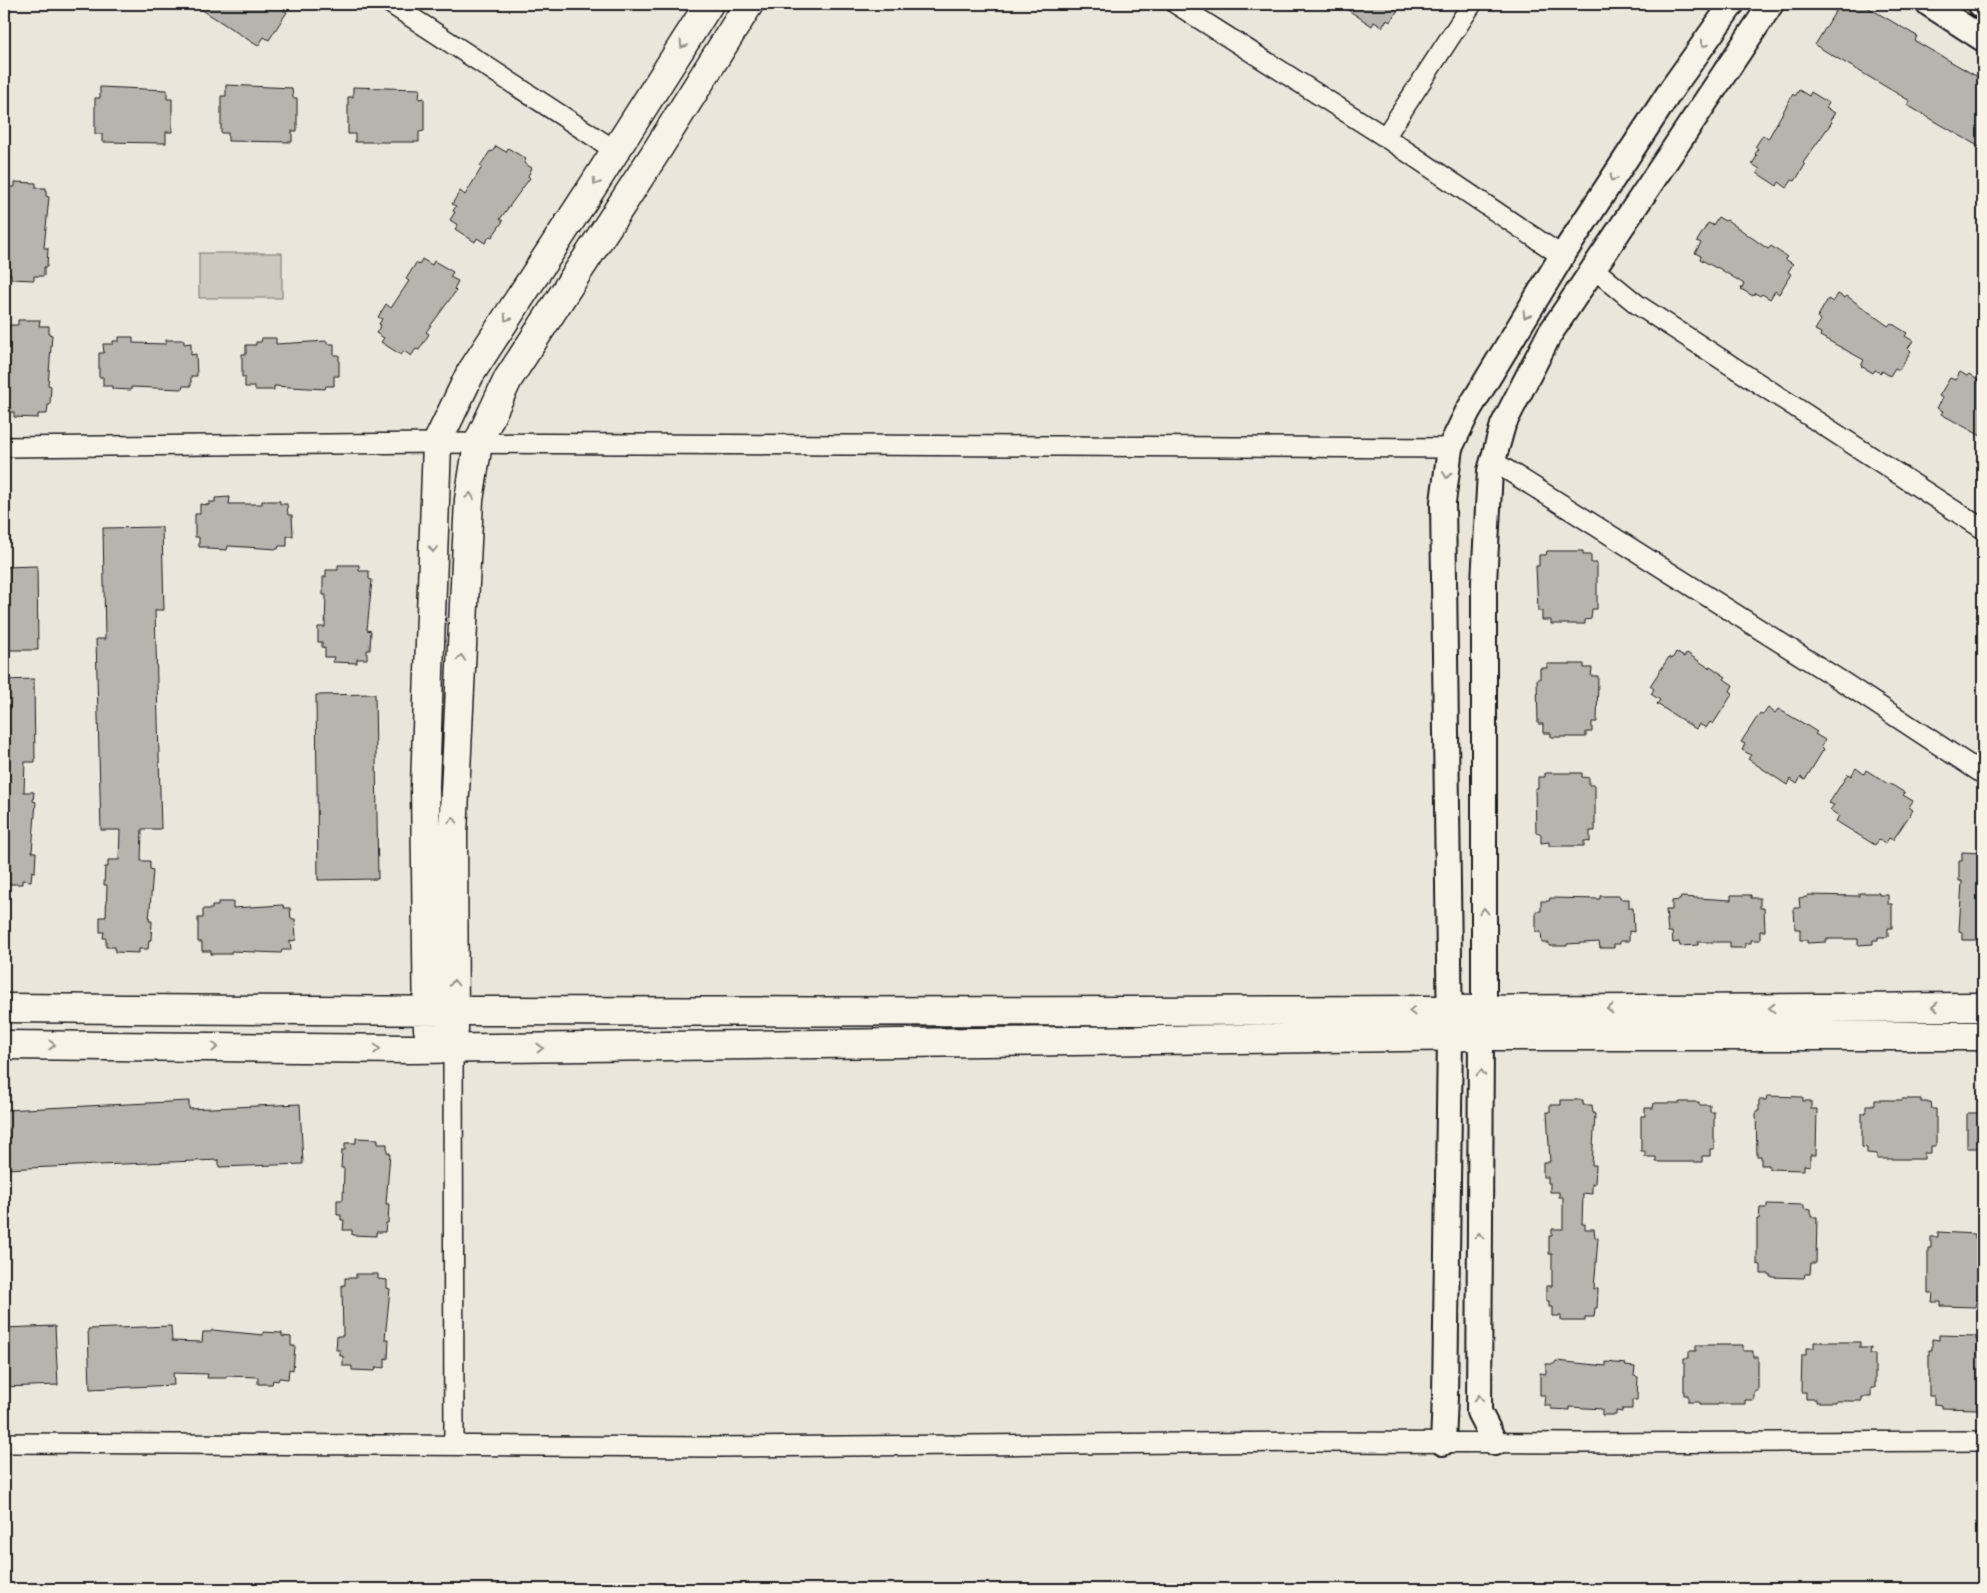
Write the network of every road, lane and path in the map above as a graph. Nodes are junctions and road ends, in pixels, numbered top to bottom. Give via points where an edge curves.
1 (391, 4) edge
2 (709, 4) edge
3 (749, 4) edge
4 (1176, 4) edge
5 (1472, 4) edge
6 (1732, 4) edge
7 (1771, 4) edge
8 (1929, 4) edge
9 (1980, 4) edge
10 (1983, 6) edge
11 (1983, 38) edge
12 (1385, 137) junction
13 (616, 151) junction
14 (1562, 256) junction
15 (1594, 269) junction
16 (437, 442) junction
17 (478, 443) junction
18 (4, 447) edge
19 (1450, 448) junction
20 (1493, 461) junction
21 (1983, 529) edge
22 (1983, 774) edge
23 (1983, 1007) edge
24 (4, 1008) edge
25 (427, 1012) junction
26 (454, 1012) junction
27 (1483, 1023) junction
28 (1449, 1024) junction
29 (1983, 1036) edge
30 (4, 1045) edge
31 (441, 1049) junction
32 (1983, 1441) edge
33 (1443, 1443) junction
34 (1495, 1443) junction
35 (4, 1444) edge
36 (454, 1445) junction

1 - 13 street
2 -> 13 main road
3 - 17 main road via 508,379
4 - 12 street
5 - 12 street
6 -> 14 street
7 - 15 street
8 - 11 street
9 - 10 street
12 - 14 street
13 -> 16 main road via 470,374
14 -> 19 street via 1468,411
15 - 20 street via 1549,335 1503,425
15 - 21 street via 1638,305
16 - 17 street
16 - 18 street
16 -> 25 main road via 425,786
17 - 19 street
26 -> 17 main road via 453,834 469,500
19 -> 28 street via 1443,502
20 - 22 street
27 -> 20 street via 1484,582
23 -> 27 main road
24 - 25 main road
25 - 26 main road
25 - 31 main road
28 -> 26 main road
26 - 31 main road
27 - 28 main road
27 - 29 main road
34 -> 27 street via 1479,1412
31 -> 28 main road
28 - 33 street
30 -> 31 main road
31 - 36 street
32 - 34 street
33 - 34 street
33 - 36 street via 719,1447
35 - 36 street

